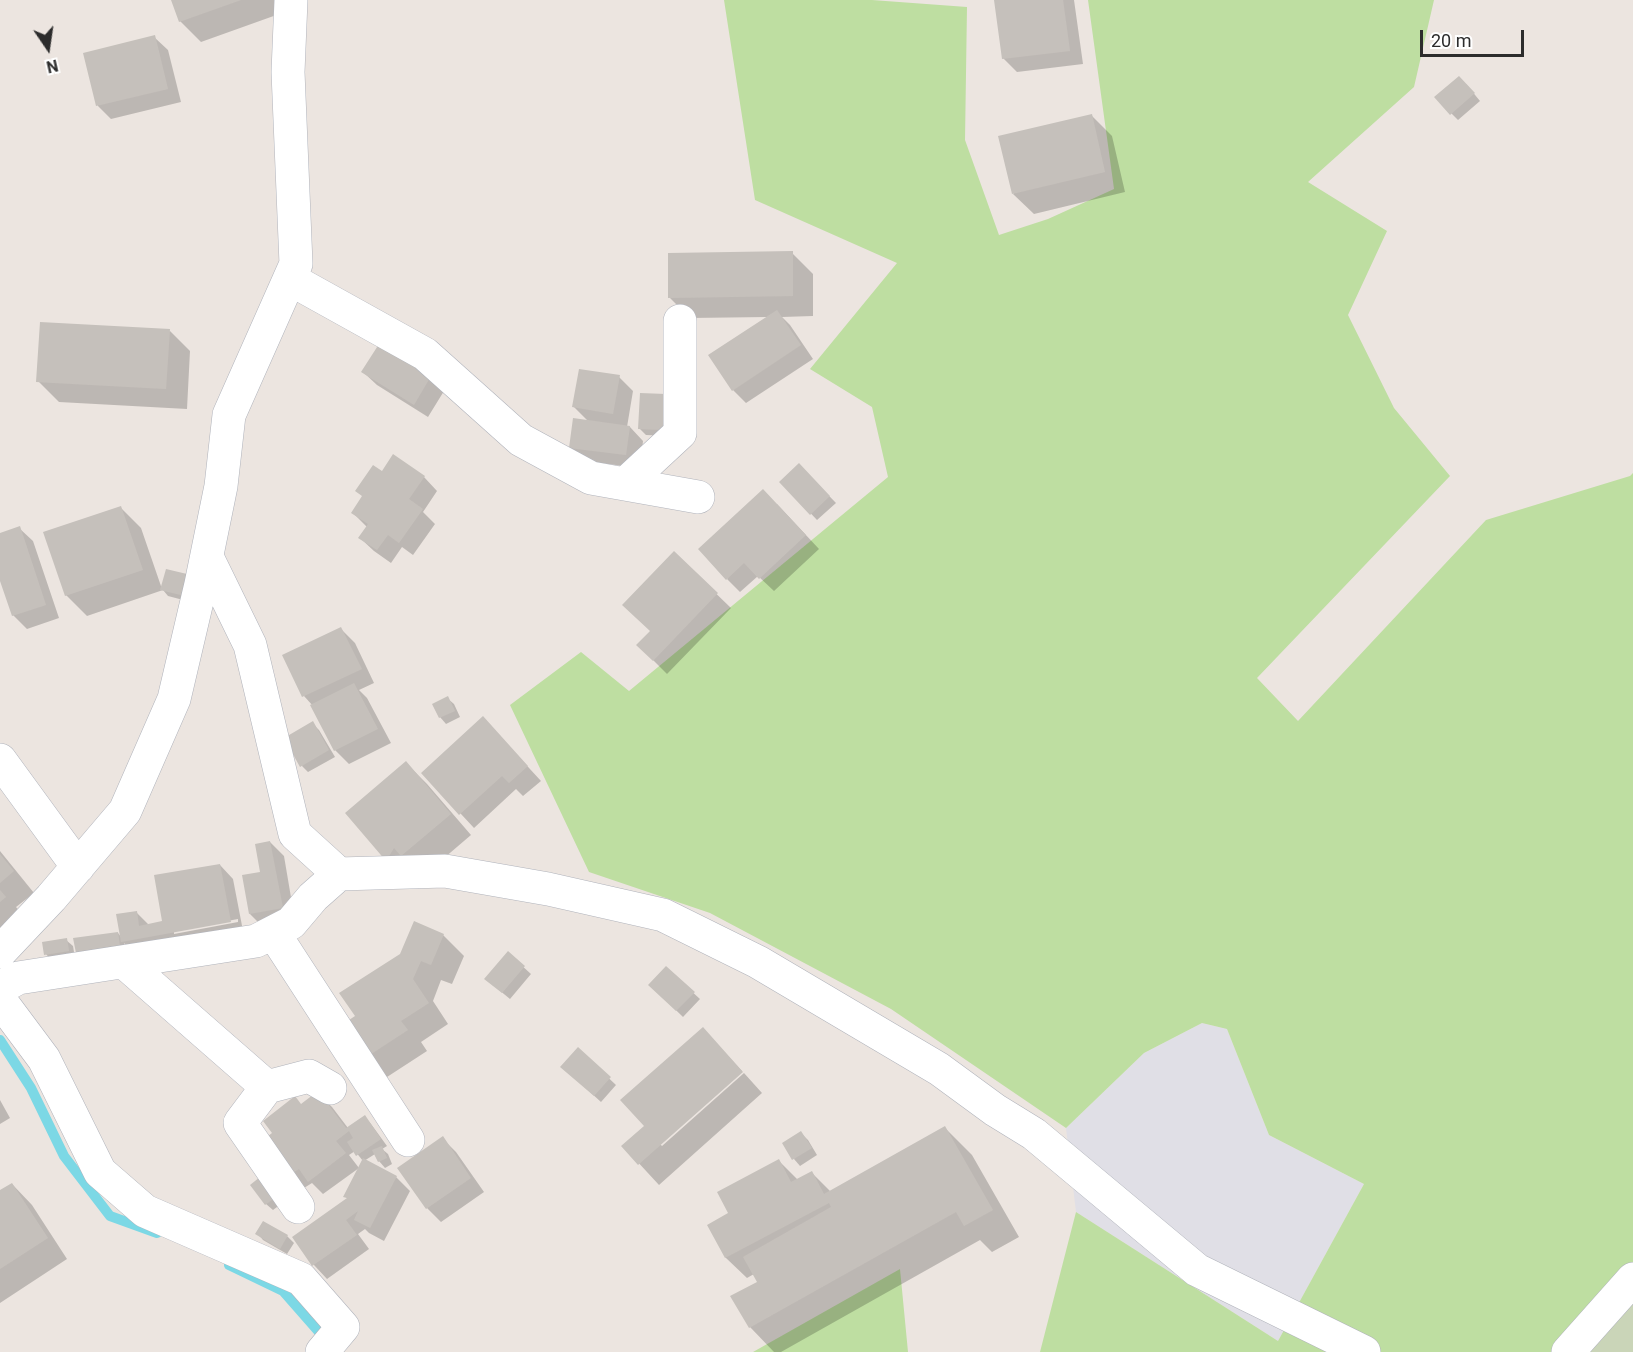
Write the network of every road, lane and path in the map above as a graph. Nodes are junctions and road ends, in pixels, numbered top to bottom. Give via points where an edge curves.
1 (291, 0) edge
2 (290, 279) junction
3 (680, 321) dead end
4 (626, 484) junction
5 (698, 497) dead end
6 (207, 557) junction
7 (0, 760) edge
8 (78, 867) junction
9 (339, 874) junction
10 (273, 932) junction
11 (0, 952) edge
12 (124, 962) junction
13 (0, 988) edge
14 (0, 1000) edge
15 (267, 1087) junction
16 (330, 1088) dead end
17 (408, 1140) dead end
18 (298, 1207) dead end
19 (1633, 1280) edge
20 (322, 1352) edge
21 (1364, 1352) edge
22 (1568, 1352) edge

1 - 2 street via 288,72 296,264
2 - 4 street via 425,354 521,440 591,478
2 - 6 street via 229,415
3 - 4 street via 680,433
4 - 5 street
6 - 8 street via 174,699 125,811
6 - 9 street via 250,645 295,834
7 - 8 street
8 - 11 street
9 - 10 street via 291,923
9 - 21 street via 446,872 548,889 663,915 758,962 939,1069 1034,1134 1197,1270
10 - 12 street via 256,941
10 - 17 street
12 - 13 street via 18,978
12 - 15 street
14 - 20 street via 44,1059 100,1172 145,1211 301,1279 343,1326
15 - 16 street via 309,1076
15 - 18 street via 240,1124
19 - 22 street

